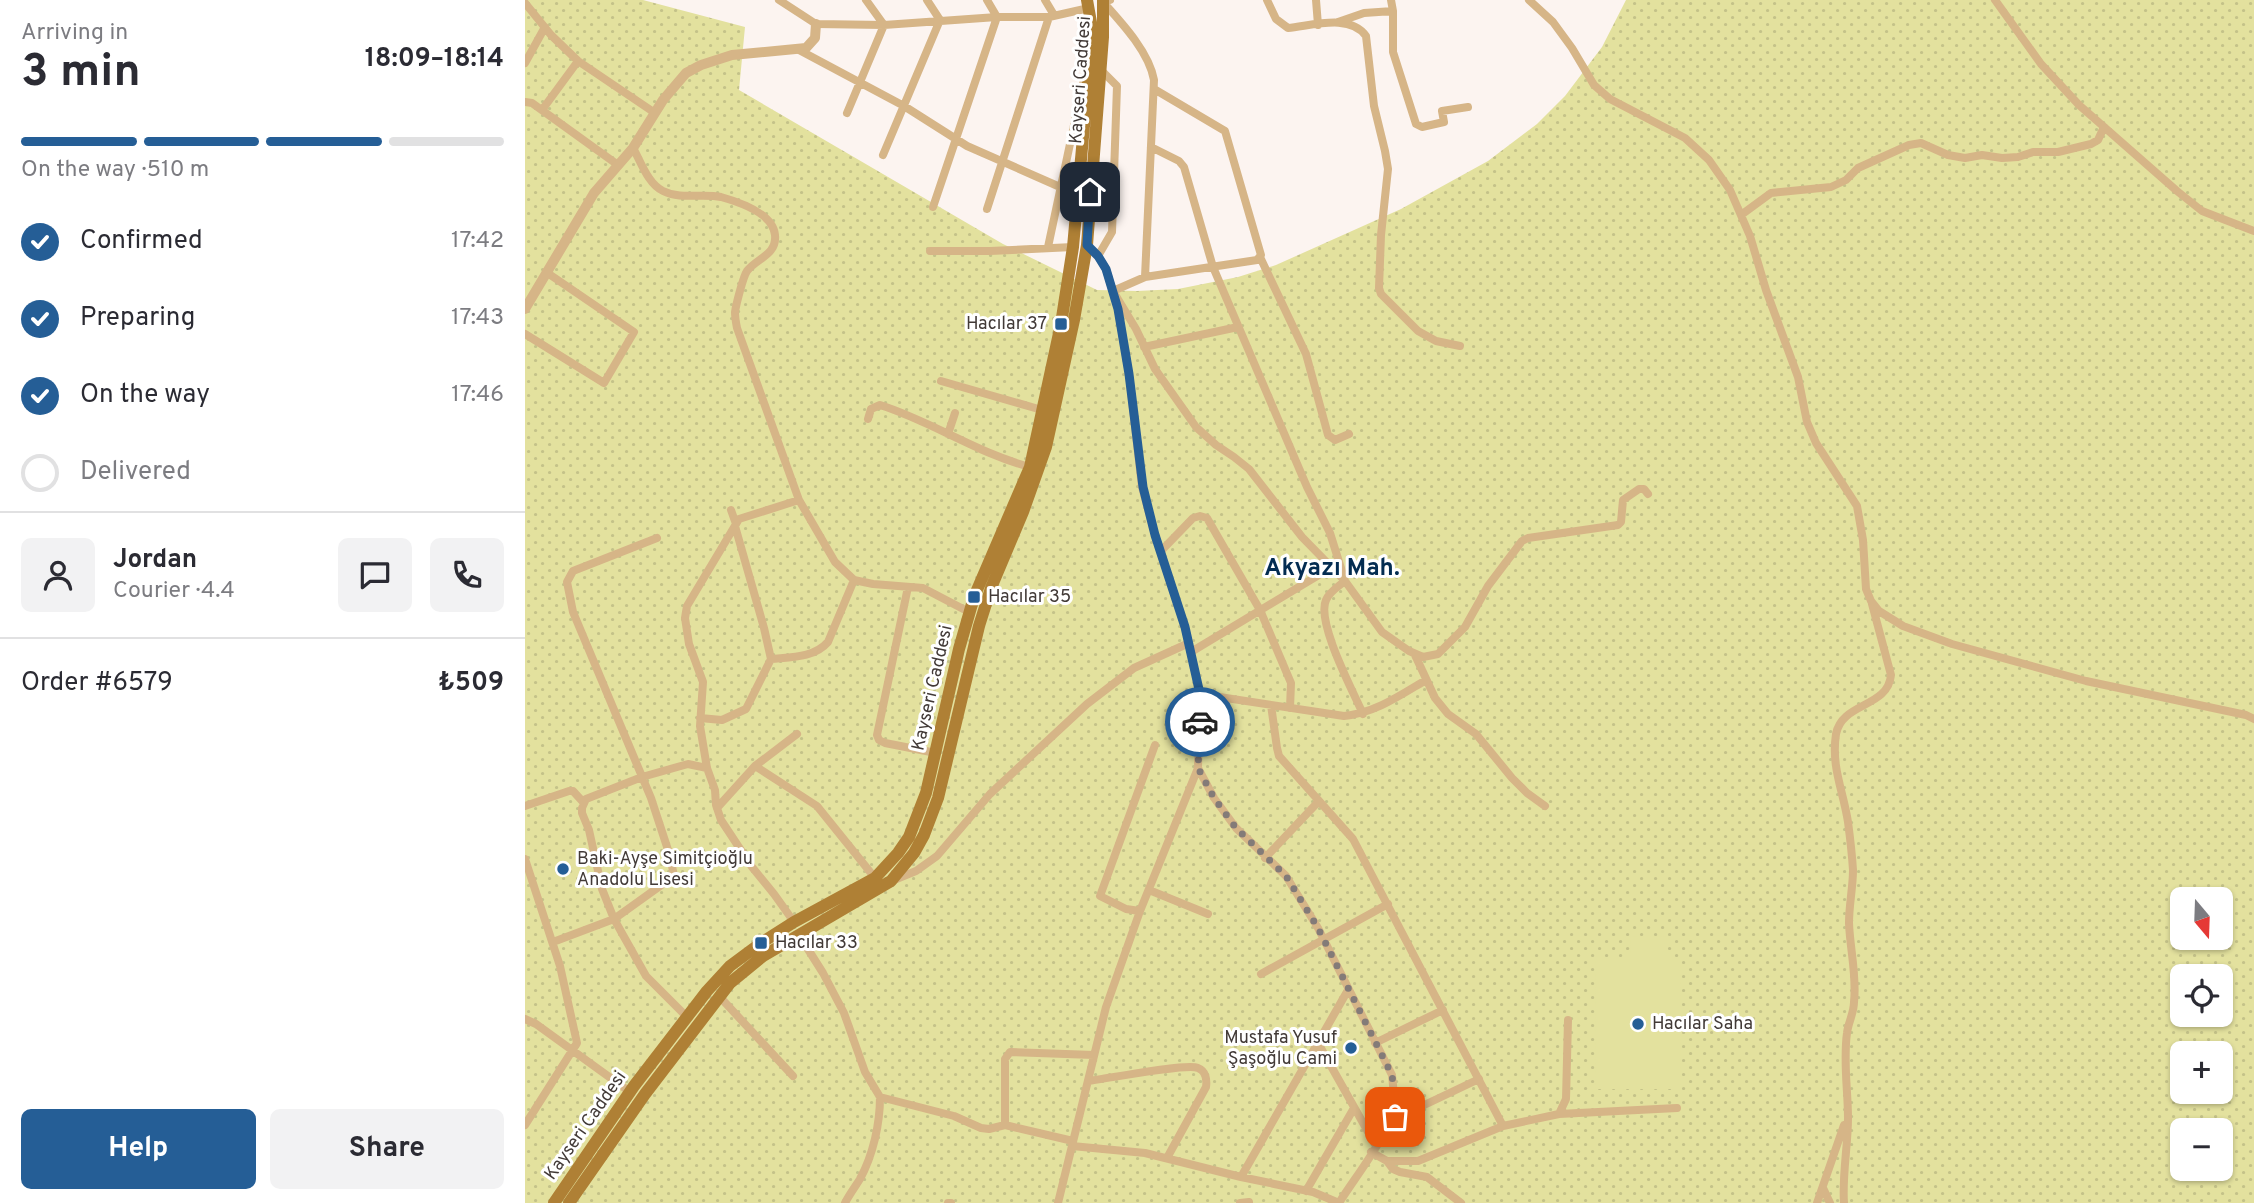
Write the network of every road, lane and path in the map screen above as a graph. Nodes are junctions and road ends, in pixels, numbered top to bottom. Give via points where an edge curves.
1 (779, 0) edge
2 (866, 0) edge
3 (927, 0) edge
4 (987, 0) edge
5 (1045, 0) edge
6 (1267, 0) edge
7 (1316, 0) edge
8 (1391, 0) edge
9 (1529, 0) edge
10 (1995, 0) edge
11 (1105, 1) edge
12 (525, 3) edge
13 (1088, 4) edge
14 (1393, 11) junction
15 (1051, 16) junction
16 (997, 17) junction
17 (940, 20) junction
18 (1338, 22) junction
19 (816, 24) junction
20 (884, 24) junction
21 (1318, 25) junction
22 (545, 27) junction
23 (1091, 49) junction
24 (799, 50) junction
25 (578, 61) junction
26 (525, 63) edge
27 (1100, 69) junction
28 (860, 83) junction
29 (1154, 89) junction
30 (525, 102) edge
31 (904, 106) junction
32 (1468, 107) dead end
33 (542, 110) junction
34 (655, 113) junction
35 (847, 113) dead end
36 (2104, 127) junction
37 (955, 138) junction
38 (1151, 147) junction
39 (633, 148) junction
40 (883, 155) dead end
41 (1002, 162) junction
42 (618, 165) junction
43 (1060, 187) junction
44 (1079, 192) junction
45 (933, 207) dead end
46 (987, 209) dead end
47 (1741, 215) junction
48 (2254, 231) edge
49 (1087, 245) junction
50 (1048, 247) junction
51 (1073, 247) junction
52 (930, 251) dead end
53 (1098, 256) junction
54 (1260, 257) junction
55 (1213, 267) junction
56 (546, 272) junction
57 (1145, 277) junction
58 (1113, 291) junction
59 (525, 309) edge
60 (1238, 327) junction
61 (525, 334) edge
62 (1460, 346) dead end
63 (1144, 347) junction
64 (941, 381) dead end
65 (1042, 410) junction
66 (955, 413) dead end
67 (868, 419) dead end
68 (948, 434) junction
69 (1349, 434) dead end
70 (1030, 467) junction
71 (1648, 494) dead end
72 (799, 500) junction
73 (731, 509) dead end
74 (736, 525) junction
75 (657, 538) dead end
76 (1161, 551) junction
77 (1332, 568) junction
78 (854, 580) junction
79 (1345, 580) junction
80 (908, 587) junction
81 (1871, 601) junction
82 (1260, 610) junction
83 (969, 612) junction
84 (1190, 647) junction
85 (1415, 655) junction
86 (771, 659) junction
87 (1426, 680) junction
88 (1200, 694) junction
89 (1272, 705) junction
90 (1290, 708) junction
91 (1363, 714) junction
92 (701, 718) junction
93 (2254, 719) edge
94 (797, 734) dead end
95 (1155, 745) dead end
96 (936, 753) junction
97 (755, 766) junction
98 (707, 768) junction
99 (1198, 768) junction
100 (642, 777) junction
101 (1319, 802) junction
102 (584, 803) junction
103 (525, 806) edge
104 (1545, 806) dead end
105 (717, 808) junction
106 (1265, 858) junction
107 (525, 859) edge
108 (875, 878) junction
109 (891, 881) junction
110 (1150, 890) junction
111 (1388, 904) junction
112 (1140, 911) junction
113 (1208, 914) dead end
114 (614, 919) junction
115 (794, 922) junction
116 (799, 935) junction
117 (1324, 940) junction
118 (553, 942) junction
119 (1261, 974) dead end
120 (1348, 990) junction
121 (719, 996) junction
122 (1443, 1010) junction
123 (687, 1017) junction
124 (525, 1019) edge
125 (1568, 1020) dead end
126 (1318, 1043) junction
127 (1375, 1043) junction
128 (572, 1050) junction
129 (1094, 1055) junction
130 (793, 1076) dead end
131 (1479, 1079) junction
132 (1088, 1081) junction
133 (630, 1092) junction
134 (880, 1097) junction
135 (1354, 1108) junction
136 (1678, 1108) dead end
137 (1559, 1114) junction
138 (1848, 1115) junction
139 (1390, 1117) junction
140 (525, 1125) edge
141 (1005, 1125) junction
142 (1503, 1126) junction
143 (1072, 1144) junction
144 (1374, 1149) junction
145 (1167, 1158) junction
146 (1387, 1161) junction
147 (1241, 1177) junction
148 (1823, 1188) junction
149 (1306, 1191) junction
150 (554, 1203) edge
151 (569, 1203) edge
152 (845, 1203) edge
153 (1058, 1203) edge
154 (1339, 1203) edge
155 (1461, 1203) edge
156 (1817, 1203) edge
157 (1830, 1203) edge
158 (1845, 1203) edge

1 - 19 street
2 - 20 street
3 - 17 street
4 - 16 street
5 - 15 street
6 - 21 street via 1276,19 1288,28
7 - 21 street
8 - 14 street
9 - 47 street via 1553,22 1594,85 1609,99 1685,138 1709,160
10 - 36 street via 2041,64
11 - 27 main road, Kayseri Caddesi
11 - 29 street via 1153,72
12 - 22 street
13 - 15 street
13 - 23 main road, Kayseri Caddesi
14 - 18 street via 1364,13
14 - 32 street via 1393,52 1416,124 1444,122 1443,111
15 - 16 street
15 - 41 street
16 - 17 street
16 - 37 street
17 - 20 street
17 - 31 street
18 - 21 street
18 - 62 street via 1360,29 1366,36 1374,106 1388,169 1381,294 1417,331
19 - 20 street
19 - 24 street via 811,43
20 - 28 street
22 - 25 street
22 - 26 street
23 - 43 street
23 - 44 main road, Kayseri Caddesi
24 - 28 street
24 - 34 street via 732,55 701,65 686,73
25 - 33 street
25 - 34 street
27 - 49 main road, Kayseri Caddesi
27 - 53 street via 1117,86 1112,232
28 - 31 street
28 - 35 street
29 - 38 street
29 - 54 street via 1225,131 1262,251
30 - 33 street
31 - 37 street
31 - 40 street
33 - 42 street
34 - 39 street
36 - 47 street via 2091,144 2018,157 1965,158 1921,143 1909,145 1866,164 1831,187 1771,193
36 - 48 street via 2202,211
37 - 41 street
37 - 45 street
38 - 55 street via 1184,167
38 - 57 street
39 - 42 street
39 - 72 street via 662,191 720,197 757,211 774,230 775,243 768,254 746,272 735,311 737,328
41 - 43 street
41 - 46 street
42 - 56 street via 594,192
43 - 44 street
43 - 50 street
44 - 51 main road, Kayseri Caddesi
47 - 81 street via 1798,377 1807,422 1857,506
49 - 53 street
49 - 109 main road, Kayseri Caddesi via 1046,447 979,626 931,819 914,853
50 - 51 street
50 - 52 street
51 - 65 main road, Kayseri Caddesi
53 - 58 street
54 - 55 street
54 - 69 street via 1306,354 1328,435 1335,440
55 - 57 street
55 - 60 street
56 - 59 street
56 - 61 street via 634,332 604,383
57 - 58 street
58 - 63 street
58 - 76 street via 1143,487
60 - 63 street
60 - 79 street via 1330,533
63 - 77 street via 1196,427 1249,469
64 - 65 street
65 - 70 main road, Kayseri Caddesi
66 - 68 street
67 - 68 street via 871,409 880,405
68 - 70 street via 1003,460
70 - 83 main road, Kayseri Caddesi
71 - 85 street via 1639,488 1623,500 1618,525 1522,541 1465,627 1438,654
72 - 74 street via 739,519
72 - 78 street via 835,562
73 - 74 street
74 - 86 street
74 - 92 street via 687,606 688,644 703,682
75 - 100 street via 573,571 567,582 573,612
76 - 82 street via 1193,518 1207,518
76 - 84 street
77 - 79 street
77 - 82 street
78 - 80 street
78 - 86 street via 823,648 809,655
79 - 85 street via 1382,632
79 - 91 street via 1325,601 1324,615
80 - 83 street via 923,588
80 - 96 street via 877,735 885,743
81 - 93 street via 1903,626 1952,644 2086,681
81 - 138 street via 1890,681 1880,696 1842,718 1833,757 1848,821 1853,870 1849,923 1854,1004 1847,1031
82 - 84 street
82 - 90 street via 1291,683
83 - 96 main road, Kayseri Caddesi
84 - 88 street
84 - 109 street via 1134,668 1087,704 990,794 937,856
85 - 87 street
86 - 92 street via 746,709 722,720
87 - 91 street
87 - 104 street via 1448,714 1476,734 1512,778
88 - 89 street
88 - 99 street
89 - 90 street
89 - 101 street via 1279,756
90 - 91 street via 1344,716
92 - 98 street
94 - 97 street
95 - 112 street via 1100,896
96 - 108 main road, Kayseri Caddesi via 913,827 898,853
97 - 105 street
97 - 108 street via 817,806
98 - 100 street via 688,764
98 - 105 street
99 - 106 street via 1236,828
99 - 110 street
100 - 102 street via 590,796
100 - 114 street via 674,876
101 - 106 street
101 - 111 street via 1353,839
102 - 103 street via 569,791
102 - 114 street via 582,813
105 - 115 street via 752,867
106 - 117 street via 1286,876
107 - 118 street
108 - 115 main road, Kayseri Caddesi
109 - 116 main road, Kayseri Caddesi
110 - 112 street
110 - 113 street
111 - 117 street
111 - 122 street
112 - 129 street
114 - 118 street
114 - 123 street via 646,976
115 - 123 main road, Kayseri Caddesi via 730,966
116 - 121 main road, Kayseri Caddesi via 763,956
116 - 134 street via 839,1003 865,1072
117 - 119 street
117 - 120 street
118 - 128 street via 577,1043
120 - 126 street
120 - 127 street
121 - 130 street
121 - 151 main road, Kayseri Caddesi
122 - 127 street
122 - 131 street
123 - 133 main road, Kayseri Caddesi
124 - 128 street
125 - 137 street via 1566,1099
126 - 135 street
126 - 147 street
127 - 139 street via 1392,1075
128 - 133 street
128 - 140 street
129 - 132 street
129 - 141 street via 1007,1054
131 - 139 street
131 - 142 street
132 - 143 street
132 - 145 street via 1170,1068 1202,1070 1206,1087
133 - 150 main road, Kayseri Caddesi
134 - 141 street via 954,1116 981,1128
134 - 152 street via 880,1115 866,1166
135 - 144 street
135 - 149 street
136 - 137 street
137 - 142 street
138 - 148 street
138 - 158 street
139 - 144 street
141 - 143 street
142 - 146 street via 1418,1161
143 - 145 street
143 - 153 street
144 - 146 street
144 - 154 street
145 - 147 street
146 - 155 street via 1393,1169 1427,1177
147 - 149 street
148 - 156 street
148 - 157 street
149 - 154 street

